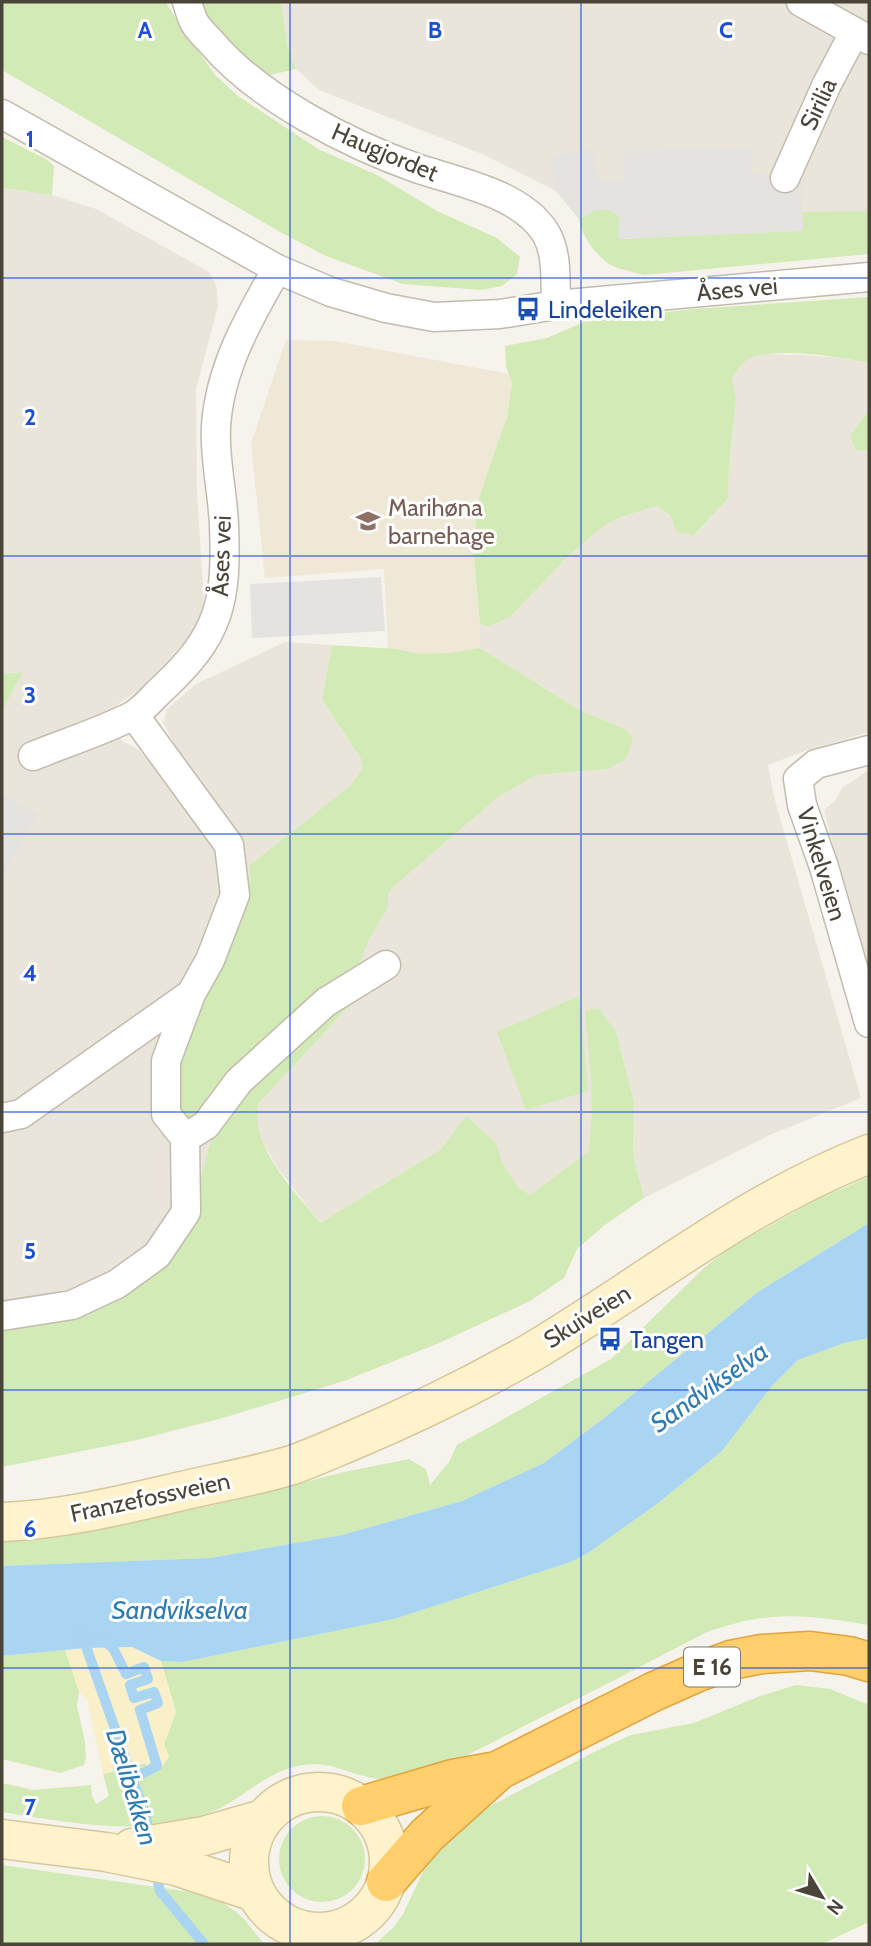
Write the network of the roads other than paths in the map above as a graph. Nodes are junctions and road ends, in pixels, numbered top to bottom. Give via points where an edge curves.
1 (187, 2) edge
2 (801, 2) edge
3 (862, 36) edge
4 (2, 114) edge
5 (785, 177) dead end
6 (277, 269) junction
7 (869, 277) edge
8 (556, 305) junction
9 (134, 715) junction
10 (869, 750) edge
11 (33, 756) dead end
12 (386, 965) dead end
13 (191, 994) junction
14 (869, 1023) edge
15 (2, 1118) edge
16 (185, 1138) junction
17 (869, 1154) edge
18 (2, 1316) edge
19 (296, 1464) joint
20 (2, 1522) edge
21 (862, 1663) edge
22 (499, 1770) junction
23 (361, 1806) junction
24 (263, 1819) junction
25 (2, 1839) edge
26 (200, 1855) junction
27 (386, 1882) junction
28 (255, 1892) junction
29 (284, 1933) edge
30 (349, 1934) edge

1 - 8 street, Haugjordet via 194,23 219,52 251,82 312,121 407,164 504,198 528,214 546,233 555,264
2 - 3 street, Sirilia
3 - 5 street, Sirilia via 827,84
4 - 6 street, Åses vei
6 - 8 street, Åses vei via 331,292 434,317
6 - 9 street, Åses vei via 239,336 224,381 216,427 224,527 218,614 209,635
7 - 8 street, Åses vei
9 - 11 street, Åses vei
9 - 13 street via 229,845 235,895 210,960
10 - 14 street, Vinkelveien via 816,764 798,779
12 - 16 street via 326,1002 239,1081 206,1125
13 - 15 street via 21,1114
13 - 16 street via 166,1061 166,1114
16 - 18 street via 186,1212 157,1255 117,1284 72,1305
17 - 19 main road, Skuiveien via 793,1187 742,1216 530,1352 385,1427
19 - 20 main road, Franzefossveien via 96,1511
21 - 22 highway, E 16 via 810,1651 731,1660
22 - 23 highway, E 16
22 - 27 highway, E 16 via 427,1835
23 - 24 main road via 348,1797 317,1791 287,1799
23 - 27 main road via 378,1825 388,1848
24 - 26 main road
24 - 28 main road via 248,1862
25 - 26 main road via 106,1852
26 - 28 main road
27 - 30 main road via 379,1899
28 - 29 main road
29 - 30 main road via 297,1929

